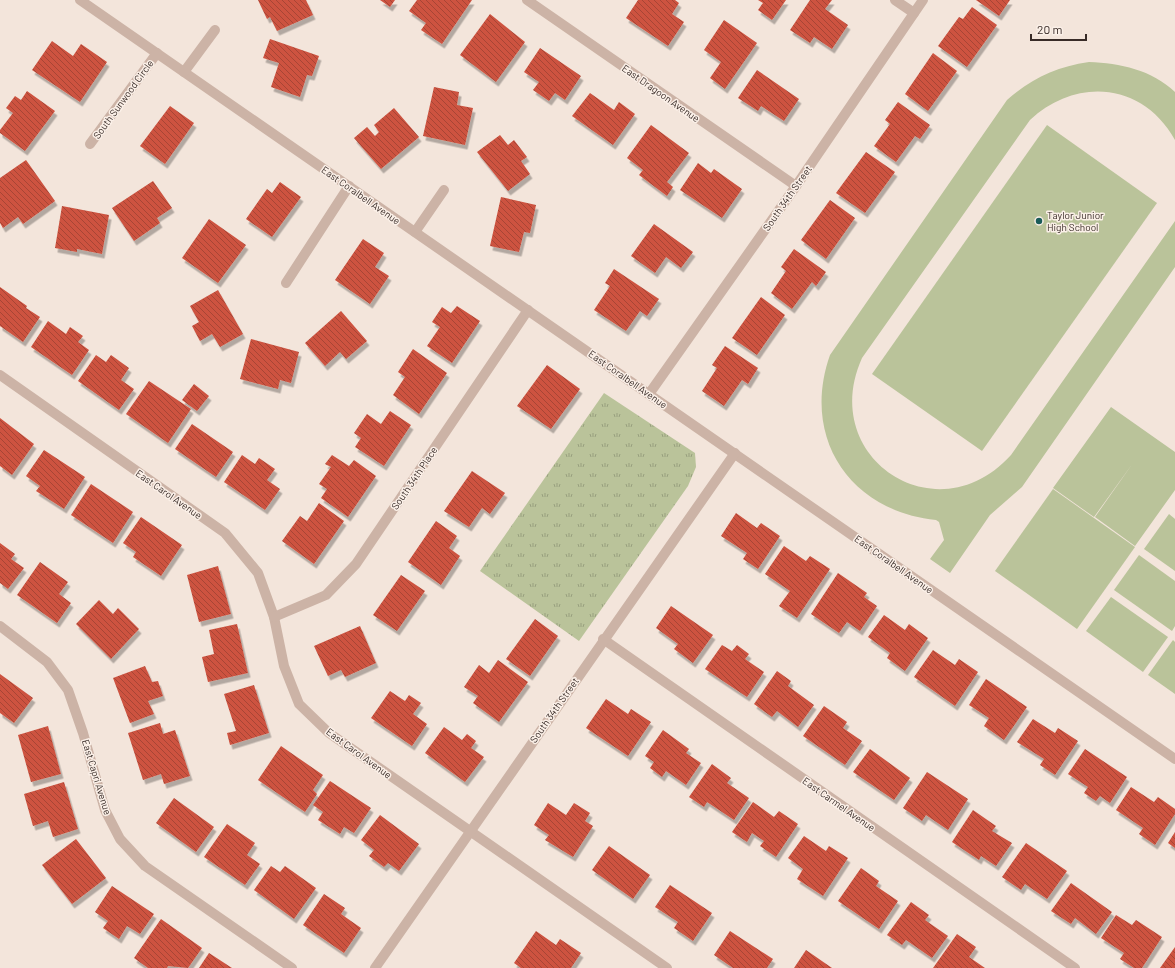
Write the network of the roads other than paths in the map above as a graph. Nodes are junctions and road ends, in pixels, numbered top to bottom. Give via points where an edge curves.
1 (80, 0) edge
2 (527, 0) edge
3 (895, 0) edge
4 (923, 0) edge
5 (914, 13) junction
6 (215, 30) dead end
7 (157, 53) junction
8 (184, 72) junction
9 (90, 144) dead end
10 (349, 186) junction
11 (796, 186) junction
12 (444, 190) dead end
13 (415, 232) junction
14 (286, 283) dead end
15 (528, 310) junction
16 (0, 375) edge
17 (649, 394) junction
18 (735, 453) junction
19 (274, 617) junction
20 (0, 626) edge
21 (603, 639) junction
22 (1175, 759) edge
23 (469, 831) junction
24 (292, 968) edge
25 (375, 968) edge
26 (667, 968) edge
27 (1075, 968) edge

1 - 7 street, East Coralbell Avenue
2 - 11 street, East Dragoon Avenue
3 - 5 street
4 - 5 street, South 34th Street
5 - 11 street, South 34th Street
6 - 8 street
7 - 8 street, East Coralbell Avenue
7 - 9 street, South Sunwood Circle
8 - 10 street, East Coralbell Avenue
10 - 13 street, East Coralbell Avenue
10 - 14 street
11 - 17 street, South 34th Street
12 - 13 street
13 - 15 street, East Coralbell Avenue
15 - 17 street, East Coralbell Avenue
15 - 19 street, South 34th Place via 356,564 326,595
16 - 19 street, East Carol Avenue via 225,533 258,573
17 - 18 street, East Coralbell Avenue
18 - 21 street, South 34th Street
18 - 22 street, East Coralbell Avenue
19 - 23 street, East Carol Avenue via 284,666 299,704 329,733
20 - 24 street, East Capri Avenue via 47,662 68,690 105,810 120,839 145,866
21 - 23 street, South 34th Street
21 - 27 street, East Carmel Avenue
23 - 25 street, South 34th Street
23 - 26 street, East Carol Avenue

